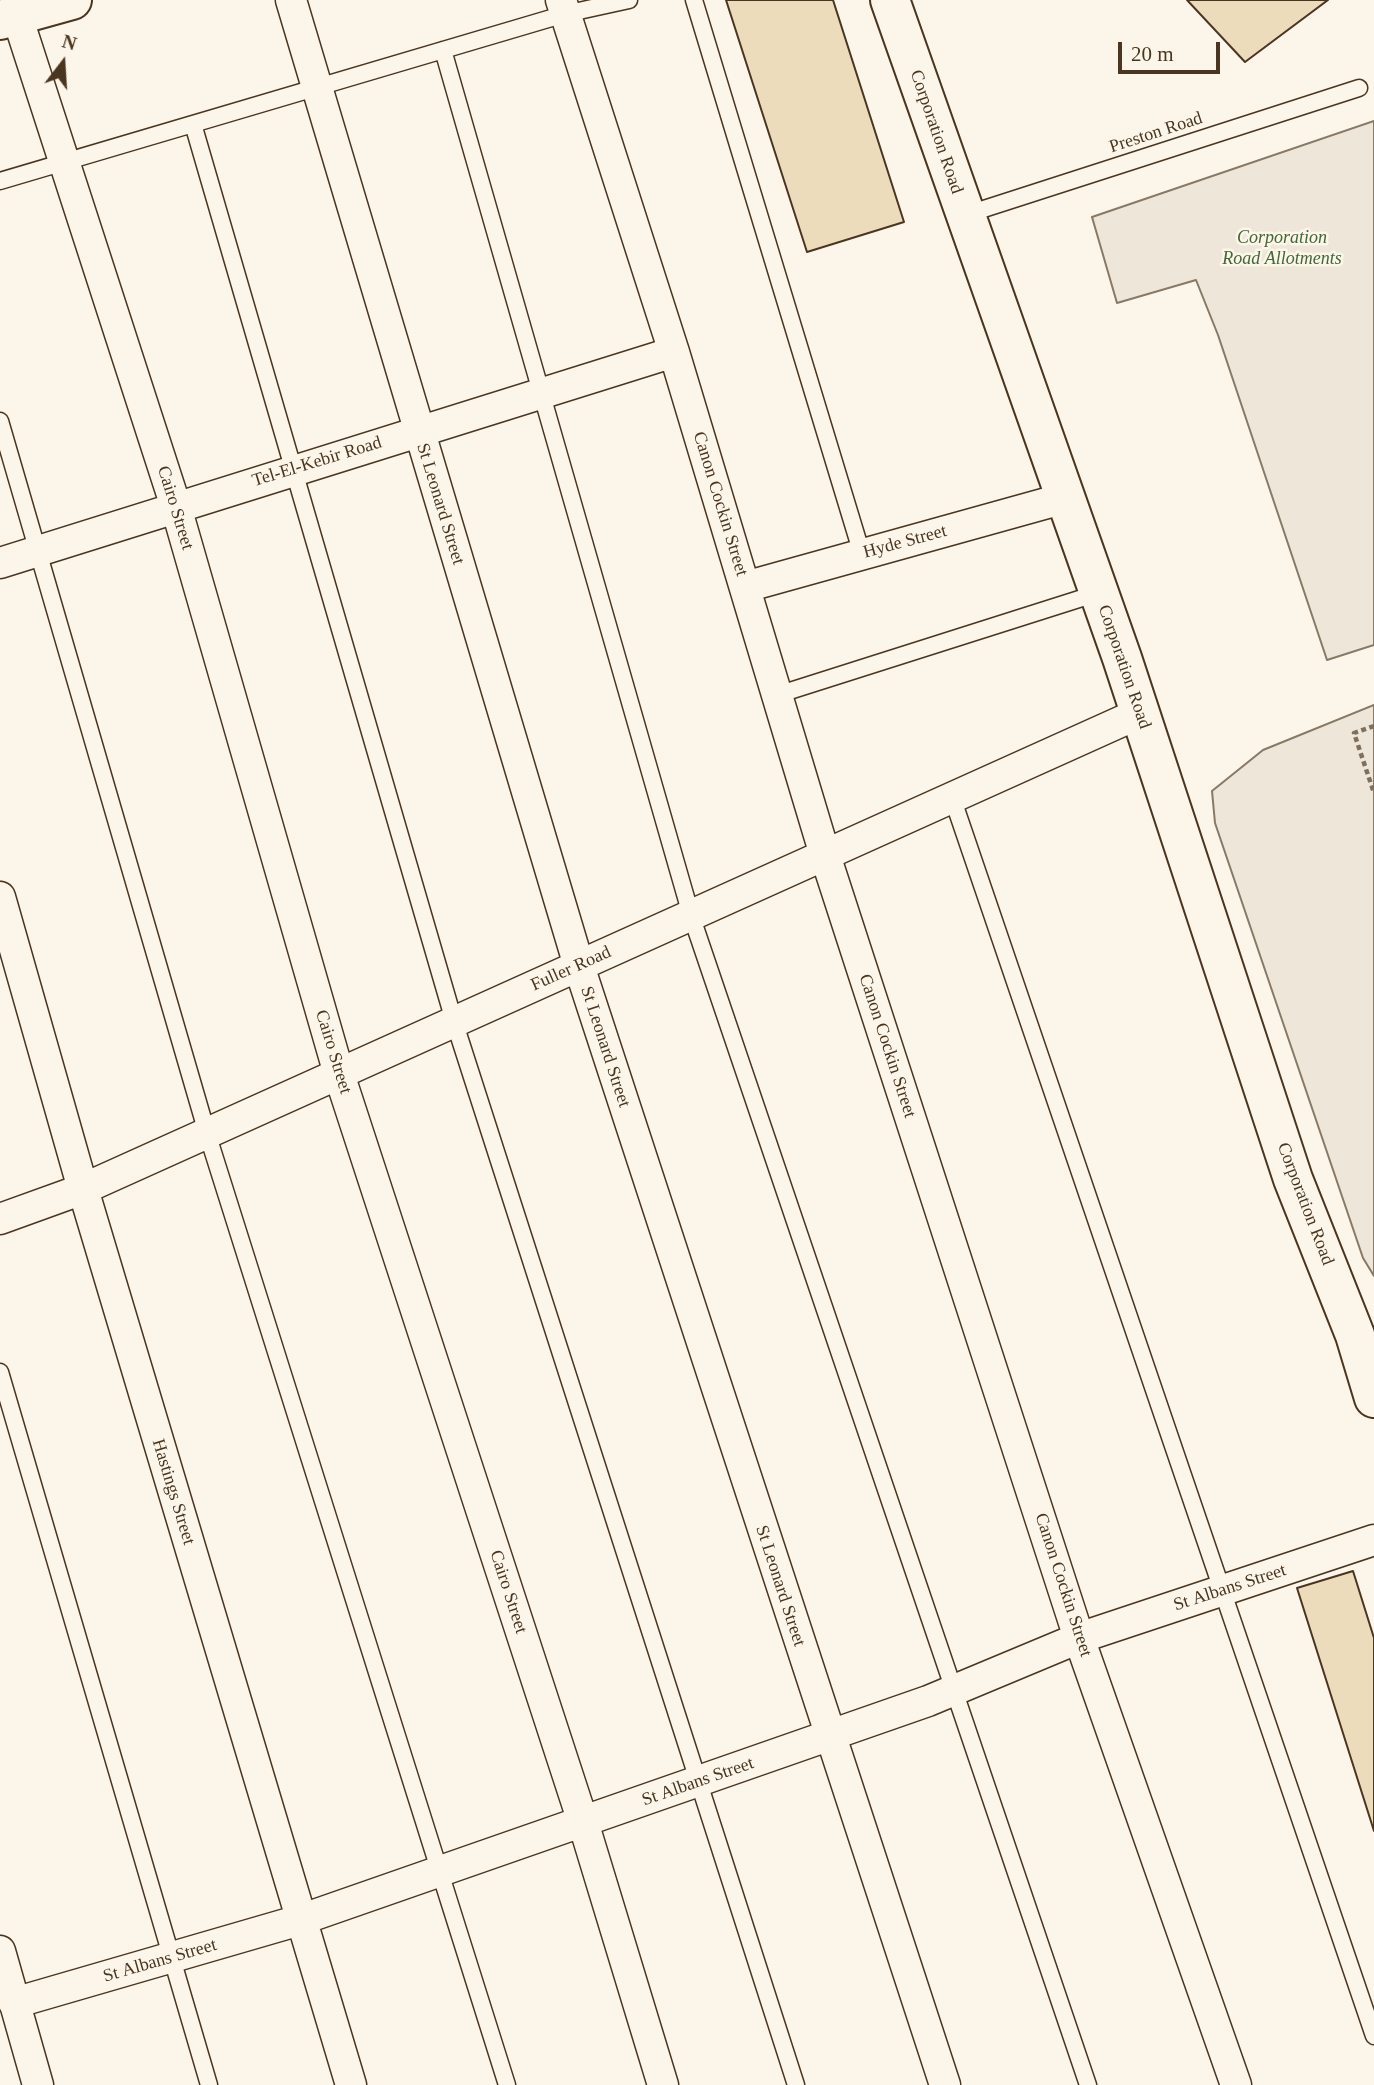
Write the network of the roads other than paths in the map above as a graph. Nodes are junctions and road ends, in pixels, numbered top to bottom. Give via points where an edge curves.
1 (72, 0) edge
2 (291, 0) edge
3 (629, 0) edge
4 (694, 0) edge
5 (890, 0) edge
6 (563, 7) edge
7 (9, 18) edge
8 (443, 50) junction
9 (317, 88) junction
10 (1359, 88) dead end
11 (192, 124) junction
12 (65, 162) junction
13 (0, 181) edge
14 (965, 215) junction
15 (674, 352) junction
16 (541, 393) junction
17 (0, 421) edge
18 (418, 431) junction
19 (293, 470) junction
20 (1065, 498) junction
21 (176, 507) junction
22 (37, 551) junction
23 (862, 554) junction
24 (0, 563) edge
25 (745, 587) junction
26 (1099, 593) junction
27 (777, 695) junction
28 (1140, 713) junction
29 (952, 797) junction
30 (825, 855) junction
31 (0, 897) edge
32 (691, 915) junction
33 (579, 965) junction
34 (454, 1021) junction
35 (339, 1074) junction
36 (207, 1133) junction
37 (83, 1189) junction
38 (0, 1219) edge
39 (1365, 1344) edge
40 (0, 1372) edge
41 (1374, 1398) edge
42 (1374, 1540) edge
43 (1224, 1590) junction
44 (1079, 1638) junction
45 (955, 1689) junction
46 (829, 1736) junction
47 (700, 1781) junction
48 (583, 1822) junction
49 (439, 1872) junction
50 (300, 1920) junction
51 (0, 1951) edge
52 (170, 1958) junction
53 (14, 2003) junction
54 (1374, 2036) edge
55 (38, 2085) edge
56 (209, 2085) edge
57 (351, 2085) edge
58 (507, 2085) edge
59 (663, 2085) edge
60 (796, 2085) edge
61 (945, 2085) edge
62 (1088, 2085) edge
63 (1236, 2085) edge

1 - 7 street
2 - 9 street, St Leonard Street
3 - 6 lane
4 - 23 lane
5 - 14 street, Corporation Road
6 - 8 lane
6 - 15 street, Canon Cockin Street
7 - 12 street, Cairo Street
8 - 9 lane
8 - 16 lane
9 - 11 lane
9 - 18 street, St Leonard Street
10 - 14 lane, Preston Road
11 - 12 lane
11 - 19 lane
12 - 13 lane
12 - 21 street, Cairo Street
14 - 20 street, Corporation Road
15 - 16 street, Tel-El-Kebir Road
15 - 25 street, Canon Cockin Street
16 - 18 street, Tel-El-Kebir Road
16 - 32 lane
17 - 22 lane
18 - 19 street, Tel-El-Kebir Road
18 - 33 street, St Leonard Street
19 - 21 street, Tel-El-Kebir Road
19 - 34 lane
20 - 23 street, Hyde Street
20 - 26 street, Corporation Road
21 - 22 street, Tel-El-Kebir Road
21 - 35 street, Cairo Street
22 - 24 street, Tel-El-Kebir Road
22 - 36 lane
23 - 25 street, Hyde Street
25 - 27 street, Canon Cockin Street
26 - 27 lane
26 - 28 street, Corporation Road
27 - 30 street, Canon Cockin Street
28 - 29 street, Fuller Road
28 - 39 street, Corporation Road via 1293,1179
29 - 30 street, Fuller Road
29 - 43 lane
30 - 32 street, Fuller Road
30 - 44 street, Canon Cockin Street
31 - 37 street, Hastings Street
32 - 33 street, Fuller Road
32 - 45 lane
33 - 34 street, Fuller Road
33 - 46 street, St Leonard Street
34 - 35 street, Fuller Road
34 - 47 lane
35 - 36 street, Fuller Road
35 - 48 street, Cairo Street
36 - 37 street, Fuller Road
36 - 49 lane
37 - 38 street, Fuller Road
37 - 50 street, Hastings Street
39 - 41 street, Corporation Road
40 - 52 lane
42 - 43 street, St Albans Street
43 - 44 street, St Albans Street
43 - 54 lane
44 - 45 street, St Albans Street
44 - 63 street, Canon Cockin Street
45 - 46 street, St Albans Street
45 - 62 lane
46 - 47 street, St Albans Street
46 - 61 street, St Leonard Street
47 - 48 street, St Albans Street
47 - 60 lane
48 - 49 street, St Albans Street
48 - 59 street, Cairo Street
49 - 50 street, St Albans Street
49 - 58 lane
50 - 52 street, St Albans Street
50 - 57 street, Hastings Street
51 - 53 street
52 - 53 street, St Albans Street
52 - 56 lane
53 - 55 street

